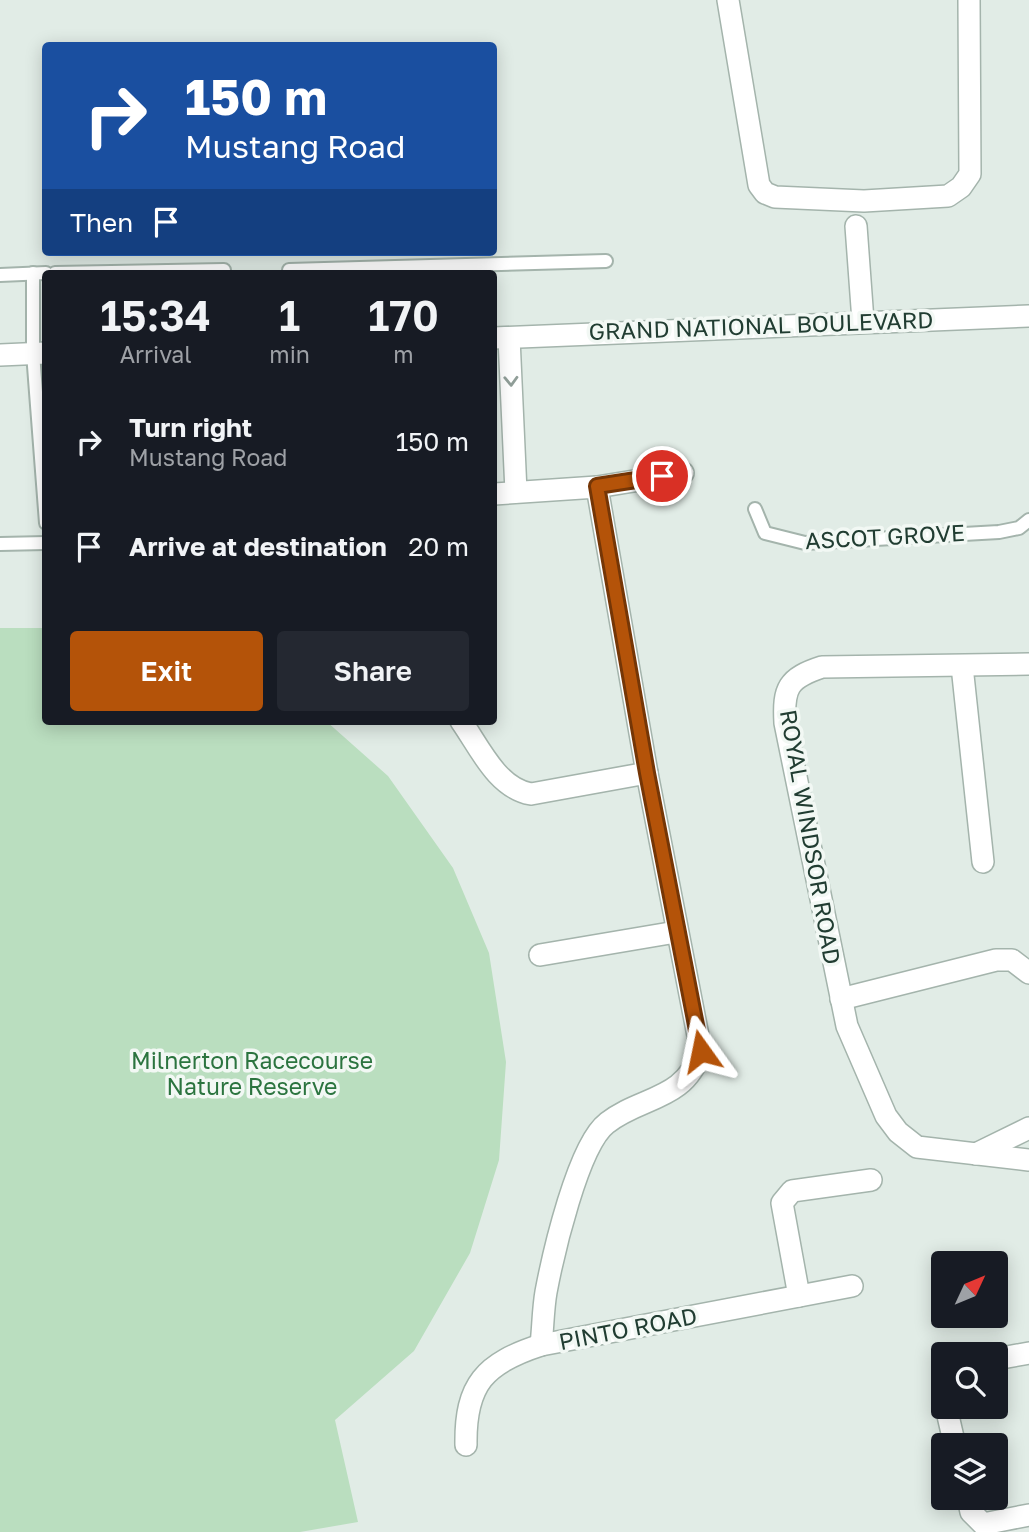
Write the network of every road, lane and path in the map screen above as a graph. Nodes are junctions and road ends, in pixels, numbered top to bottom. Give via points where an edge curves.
1 (728, 0) edge
2 (968, 0) edge
3 (864, 201) junction
4 (856, 226) joint
5 (606, 261) dead end
6 (289, 270) dead end
7 (422, 270) edge
8 (39, 273) edge
9 (0, 275) edge
10 (1029, 316) edge
11 (863, 321) junction
12 (501, 338) edge
13 (39, 353) edge
14 (0, 355) edge
15 (42, 418) edge
16 (683, 472) dead end
17 (597, 486) junction
18 (516, 492) junction
19 (497, 494) edge
20 (755, 509) dead end
21 (1029, 520) edge
22 (42, 543) edge
23 (0, 544) edge
24 (1029, 664) edge
25 (962, 666) junction
26 (464, 725) edge
27 (647, 773) junction
28 (983, 862) dead end
29 (676, 932) junction
30 (540, 955) dead end
31 (1029, 973) edge
32 (841, 999) junction
33 (1029, 1128) edge
34 (976, 1154) junction
35 (1029, 1160) edge
36 (871, 1180) dead end
37 (852, 1286) dead end
38 (799, 1296) junction
39 (541, 1345) junction
40 (1029, 1353) edge
41 (1008, 1357) edge
42 (466, 1445) dead end
43 (971, 1510) edge
44 (1029, 1516) edge

1 - 3 street via 759,185 775,197
2 - 3 street via 970,174 948,196
3 - 4 lane
4 - 11 street
5 - 7 lane
6 - 7 lane
8 - 9 lane
8 - 13 lane via 34,292
10 - 11 street, GRAND NATIONAL BOULEVARD
11 - 12 street, GRAND NATIONAL BOULEVARD
12 -> 18 street
13 - 14 street
13 - 15 lane
16 - 17 street
17 - 18 street
17 - 27 street
18 - 19 street
20 - 21 lane, ASCOT GROVE via 765,533 805,543 999,532 1019,528
22 - 23 lane
24 - 25 street, ROYAL WINDSOR ROAD
25 - 28 street
25 - 32 street, ROYAL WINDSOR ROAD via 822,667 789,684 785,723
26 - 27 street via 504,782 517,792 531,794
27 - 29 street
29 - 30 street
29 - 39 street via 701,1051 696,1064 667,1094 607,1122 595,1135 580,1163 546,1293
31 - 32 street via 1012,960 996,960
32 - 34 street, ROYAL WINDSOR ROAD via 847,1026 886,1116 898,1132 917,1147
33 - 34 street
34 - 35 street, ROYAL WINDSOR ROAD
36 - 38 street via 792,1191 785,1196 782,1203
37 - 38 street, PINTO ROAD
38 - 39 street, PINTO ROAD
39 - 42 street, PINTO ROAD via 508,1356 472,1393 465,1417
40 - 41 street
43 - 44 street via 983,1524

